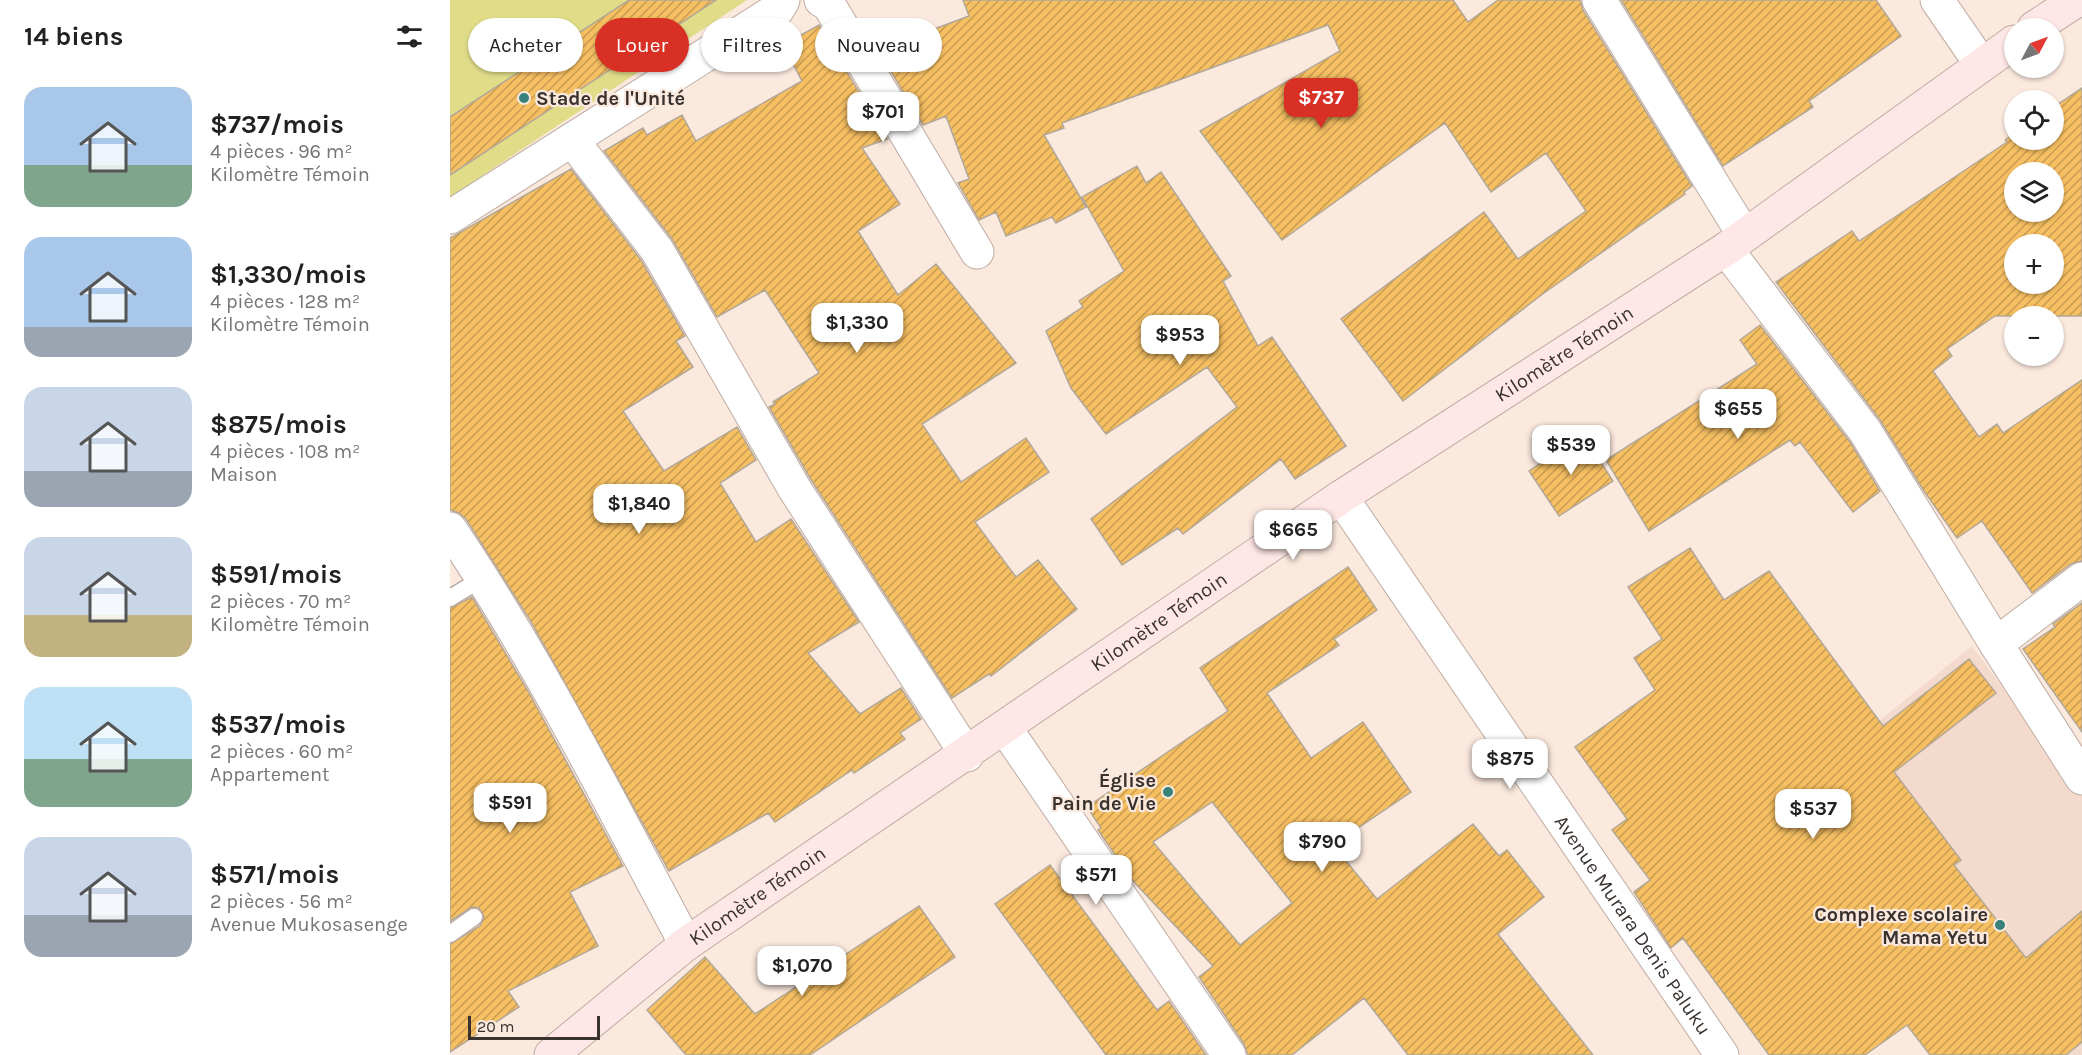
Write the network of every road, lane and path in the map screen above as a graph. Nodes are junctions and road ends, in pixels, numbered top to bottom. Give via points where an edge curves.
1 (783, 0) edge
2 (821, 0) edge
3 (1599, 0) edge
4 (1937, 0) edge
5 (2077, 0) edge
6 (2049, 18) edge
7 (2004, 49) edge
8 (1981, 64) junction
9 (572, 140) junction
10 (450, 217) edge
11 (1735, 242) junction
12 (977, 252) dead end
13 (1341, 497) junction
14 (450, 528) edge
15 (483, 578) junction
16 (2082, 579) edge
17 (450, 598) edge
18 (1996, 644) junction
19 (1005, 728) junction
20 (967, 755) junction
21 (2082, 778) edge
22 (474, 917) dead end
23 (450, 934) edge
24 (686, 944) junction
25 (551, 1055) edge
26 (1229, 1055) edge
27 (1722, 1055) edge

1 - 9 street via 778,9
2 - 12 street via 829,5
3 - 11 street
4 - 8 street
5 - 6 main road
7 - 8 main road, Kilomètre Témoin
8 - 11 main road, Kilomètre Témoin
9 - 10 street
9 - 20 street via 657,250 794,488
11 - 13 main road, Kilomètre Témoin
11 - 18 street via 1865,430
13 - 19 main road, Kilomètre Témoin
13 - 27 street, Avenue Murara Denis Paluku
14 - 15 street
15 - 17 lane
15 - 24 street via 543,679
16 - 18 street
18 - 21 street
19 - 20 main road, Kilomètre Témoin
19 - 26 street
20 - 24 main road, Kilomètre Témoin
22 - 23 lane
24 - 25 main road, Kilomètre Témoin

